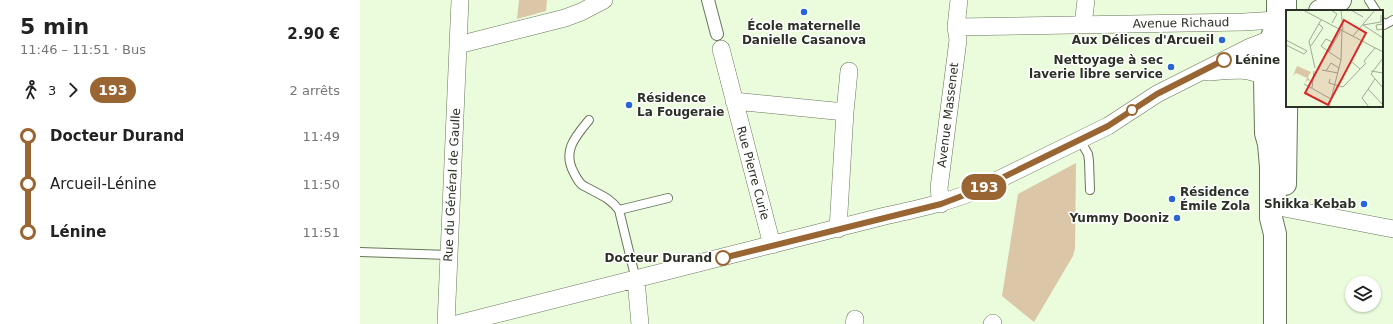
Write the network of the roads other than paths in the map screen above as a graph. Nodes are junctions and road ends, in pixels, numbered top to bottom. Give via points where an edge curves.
1 (460, 0) edge
2 (604, 0) edge
3 (708, 0) edge
4 (959, 0) edge
5 (1086, 0) edge
6 (1292, 0) edge
7 (1340, 0) edge
8 (1369, 0) edge
9 (1288, 10) edge
10 (1322, 10) edge
11 (1375, 10) edge
12 (1286, 15) edge
13 (1393, 20) edge
14 (1383, 24) edge
15 (1083, 25) junction
16 (1282, 25) edge
17 (956, 27) junction
18 (719, 41) joint
19 (458, 45) junction
20 (849, 71) dead end
21 (1200, 72) junction
22 (1265, 78) junction
23 (734, 101) junction
24 (845, 112) junction
25 (589, 120) dead end
26 (1080, 140) junction
27 (1277, 145) junction
28 (1090, 190) dead end
29 (668, 198) dead end
30 (941, 204) junction
31 (1284, 208) junction
32 (619, 210) junction
33 (838, 228) junction
34 (1393, 229) edge
35 (1275, 234) junction
36 (772, 245) junction
37 (360, 252) edge
38 (449, 255) junction
39 (636, 280) junction
40 (446, 324) edge
41 (457, 324) edge
42 (640, 324) edge
43 (1275, 324) edge

1 - 19 street, Rue du Général de Gaulle
2 - 19 street via 565,18
3 - 18 street
4 - 17 street
5 - 15 street
6 - 9 lane
7 - 10 main road
8 - 11 lane
12 - 16 lane
13 - 14 lane
15 - 16 street, Avenue Richaud via 1244,22
15 - 17 street, Avenue Richaud
16 - 21 street via 1248,48
16 - 22 main road via 1265,58
16 - 27 main road
17 - 30 street, Avenue Massenet via 958,40 939,188
18 - 23 street, Rue Pierre Curie
19 - 38 street, Rue du Général de Gaulle
20 - 24 street
21 - 22 street via 1244,70
21 - 26 street via 1157,94 1108,126
22 - 27 main road via 1266,132
23 - 24 street
23 - 36 street, Rue Pierre Curie
24 - 33 street
25 - 32 lane via 570,148 568,156 572,169 584,187 607,197
26 - 28 lane via 1088,154
26 - 30 street via 975,191
27 - 31 main road
27 - 35 main road via 1271,167 1271,218
29 - 32 lane
30 - 33 street
31 - 34 street
31 - 35 main road
32 - 39 lane
33 - 36 street
35 - 43 main road
36 - 39 street
37 - 38 lane
38 - 40 street, Rue du Général de Gaulle
39 - 41 street
39 - 42 street

